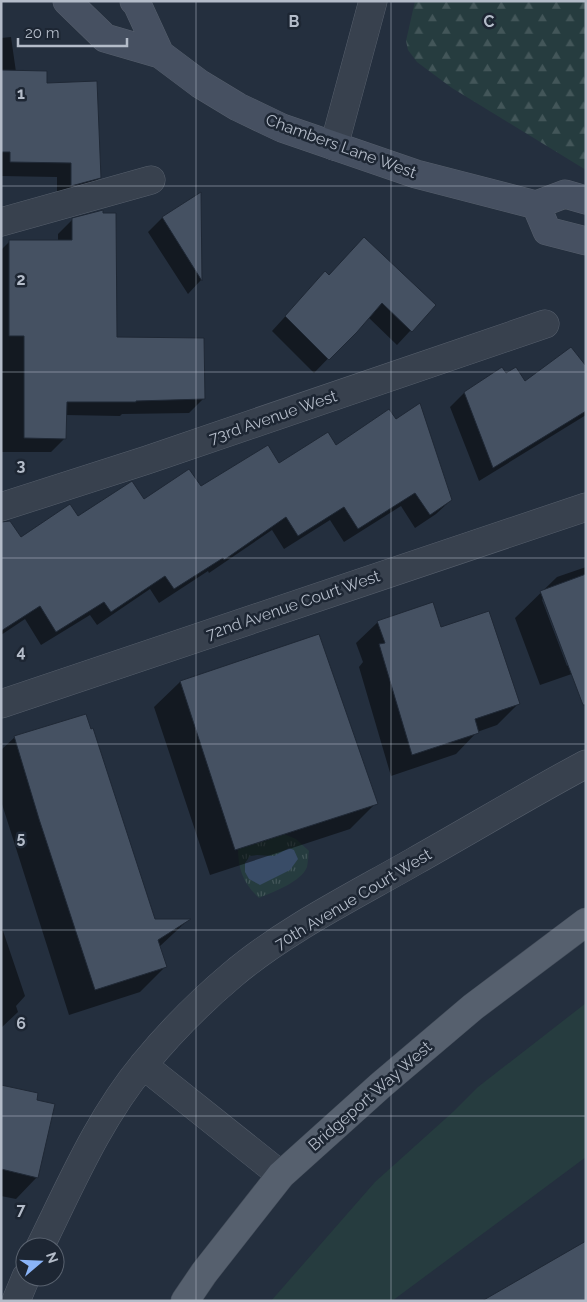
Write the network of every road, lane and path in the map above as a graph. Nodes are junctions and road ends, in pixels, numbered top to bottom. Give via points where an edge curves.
1 (67, 1) edge
2 (134, 1) edge
3 (373, 1) edge
4 (160, 54) junction
5 (334, 146) junction
6 (151, 180) dead end
7 (586, 200) edge
8 (536, 205) junction
9 (1, 222) edge
10 (586, 241) edge
11 (544, 324) dead end
12 (1, 507) edge
13 (586, 507) edge
14 (1, 704) edge
15 (586, 764) edge
16 (586, 922) edge
17 (143, 1065) junction
18 (281, 1175) junction
19 (45, 1237) edge
20 (22, 1287) edge
21 (16, 1301) edge
22 (185, 1301) edge

1 - 4 street, Chambers Lane West via 105,38
2 - 4 street, Chambers Lane West
3 - 5 street
4 - 5 street, Chambers Lane West via 238,107 282,128
5 - 8 street, Chambers Lane West via 416,174
6 - 9 street
7 - 8 street via 565,194
8 - 10 street via 547,231
11 - 12 street, 73rd Avenue West
13 - 14 street, 72nd Avenue Court West
15 - 17 street, 70th Avenue Court West via 273,945 233,974 182,1021
16 - 18 main road, Bridgeport Way West via 473,1007
17 - 18 street
17 - 19 street, 70th Avenue Court West via 92,1141
18 - 22 main road, Bridgeport Way West
20 - 21 street

